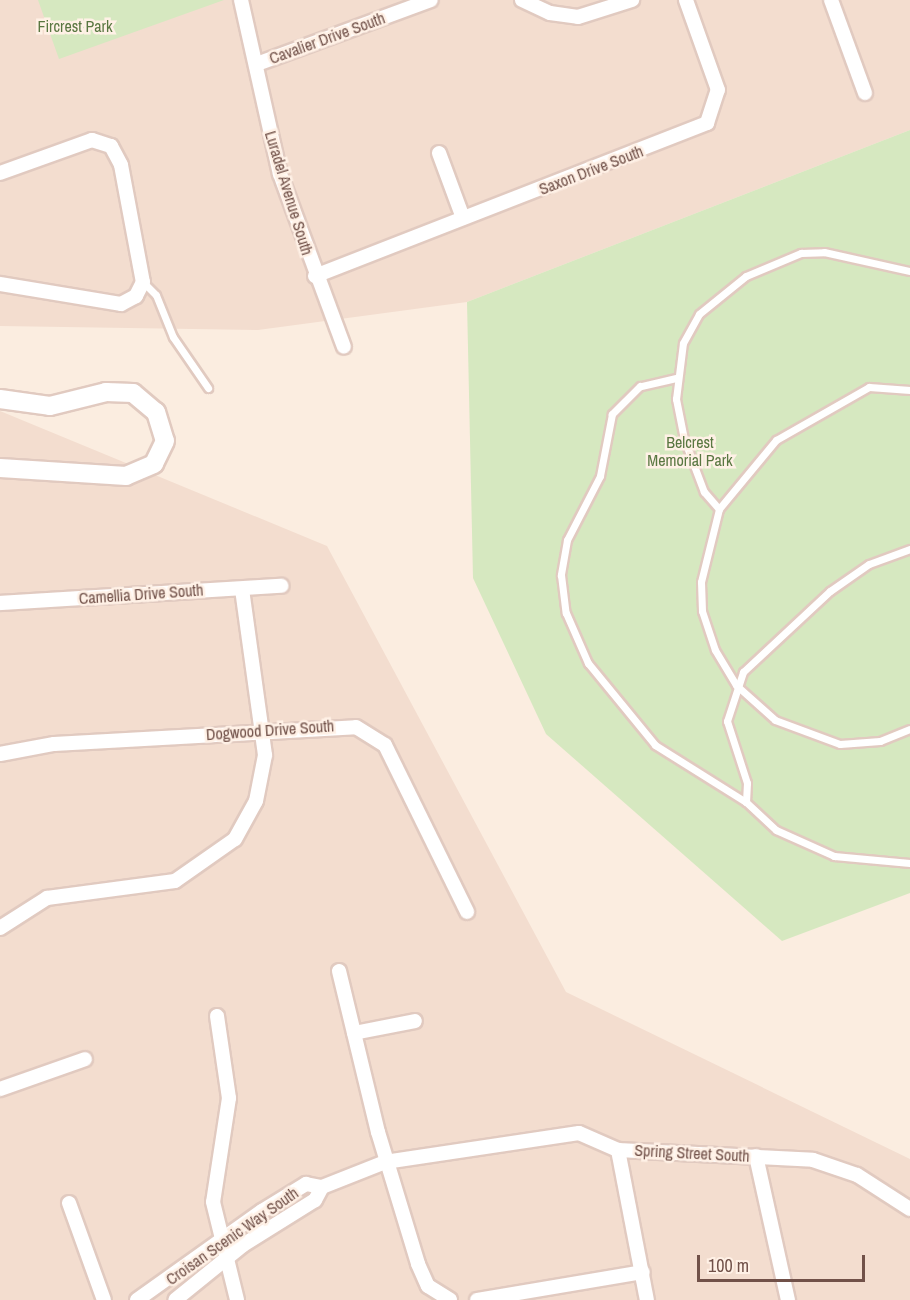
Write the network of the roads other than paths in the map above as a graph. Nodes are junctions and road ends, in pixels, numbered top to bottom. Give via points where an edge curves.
1 (241, 0) edge
2 (431, 0) edge
3 (522, 0) edge
4 (632, 0) edge
5 (686, 0) edge
6 (831, 0) edge
7 (257, 64) junction
8 (865, 93) dead end
9 (439, 153) dead end
10 (0, 173) edge
11 (463, 218) junction
12 (910, 271) edge
13 (315, 276) junction
14 (143, 282) junction
15 (0, 284) edge
16 (344, 347) dead end
17 (676, 378) junction
18 (208, 388) dead end
19 (910, 390) edge
20 (0, 399) edge
21 (0, 468) edge
22 (719, 509) junction
23 (910, 549) edge
24 (281, 586) dead end
25 (242, 590) junction
26 (0, 603) edge
27 (736, 685) junction
28 (910, 729) edge
29 (264, 731) junction
30 (0, 754) edge
31 (746, 802) junction
32 (910, 863) edge
33 (467, 912) dead end
34 (0, 928) edge
35 (339, 971) dead end
36 (217, 1016) dead end
37 (415, 1020) dead end
38 (354, 1034) junction
39 (85, 1059) dead end
40 (0, 1089) edge
41 (618, 1150) junction
42 (756, 1156) junction
43 (386, 1162) junction
44 (322, 1187) junction
45 (69, 1203) dead end
46 (910, 1209) edge
47 (220, 1242) junction
48 (225, 1261) junction
49 (643, 1272) junction
50 (104, 1300) edge
51 (137, 1300) edge
52 (175, 1300) edge
53 (237, 1300) edge
54 (450, 1300) edge
55 (481, 1300) edge
56 (647, 1300) edge
57 (788, 1300) edge

1 - 7 street, Luradel Avenue South
2 - 7 street, Cavalier Drive South
3 - 4 street via 550,13 578,17
5 - 11 street, Saxon Drive South via 718,90 714,113 696,130
6 - 8 street
7 - 13 street, Luradel Avenue South via 280,174
9 - 11 street
10 - 14 street via 92,140 111,146 121,165
11 - 13 street, Saxon Drive South
12 - 17 lane via 824,252 801,253 746,276 699,314 683,343
13 - 16 street, Luradel Avenue South
14 - 15 street via 132,301 108,304
14 - 18 lane via 156,295 173,337
17 - 22 lane via 684,439 704,492
17 - 31 lane via 640,386 612,414 600,476 567,540 561,575 566,613 588,663 630,719 655,745
19 - 22 lane via 869,387 805,420 776,440
20 - 21 main road via 50,406 106,392 133,393 156,412 165,441 154,464 126,476
22 - 27 lane via 701,582 702,611 715,650
23 - 27 lane via 869,564 823,597 758,656
24 - 25 street, Camellia Drive South
25 - 26 street, Camellia Drive South
25 - 29 street
27 - 28 lane via 775,720 810,737 840,744 879,741
27 - 31 lane via 727,721 747,783
29 - 30 street, Dogwood Drive South via 54,744
29 - 33 street, Dogwood Drive South via 340,725 376,736
29 - 34 street via 256,801 245,824 218,856 159,886 46,898
31 - 32 lane via 776,831 834,856
35 - 38 street
36 - 47 street via 229,1079 214,1184
37 - 38 street
38 - 43 street
39 - 40 street
41 - 42 street, Spring Street South
41 - 43 street, Spring Street South via 579,1132
41 - 49 street
42 - 46 street, Spring Street South via 829,1164
42 - 57 street
43 - 44 street, Spring Street South
43 - 54 street via 428,1286
44 - 47 street, Croisan Scenic Way South via 306,1184
44 - 48 street, Croisan Scenic Way South via 315,1200
45 - 50 street
47 - 48 street
47 - 51 street, Croisan Scenic Way South
48 - 52 street, Croisan Scenic Way South
48 - 53 street
49 - 55 street
49 - 56 street

